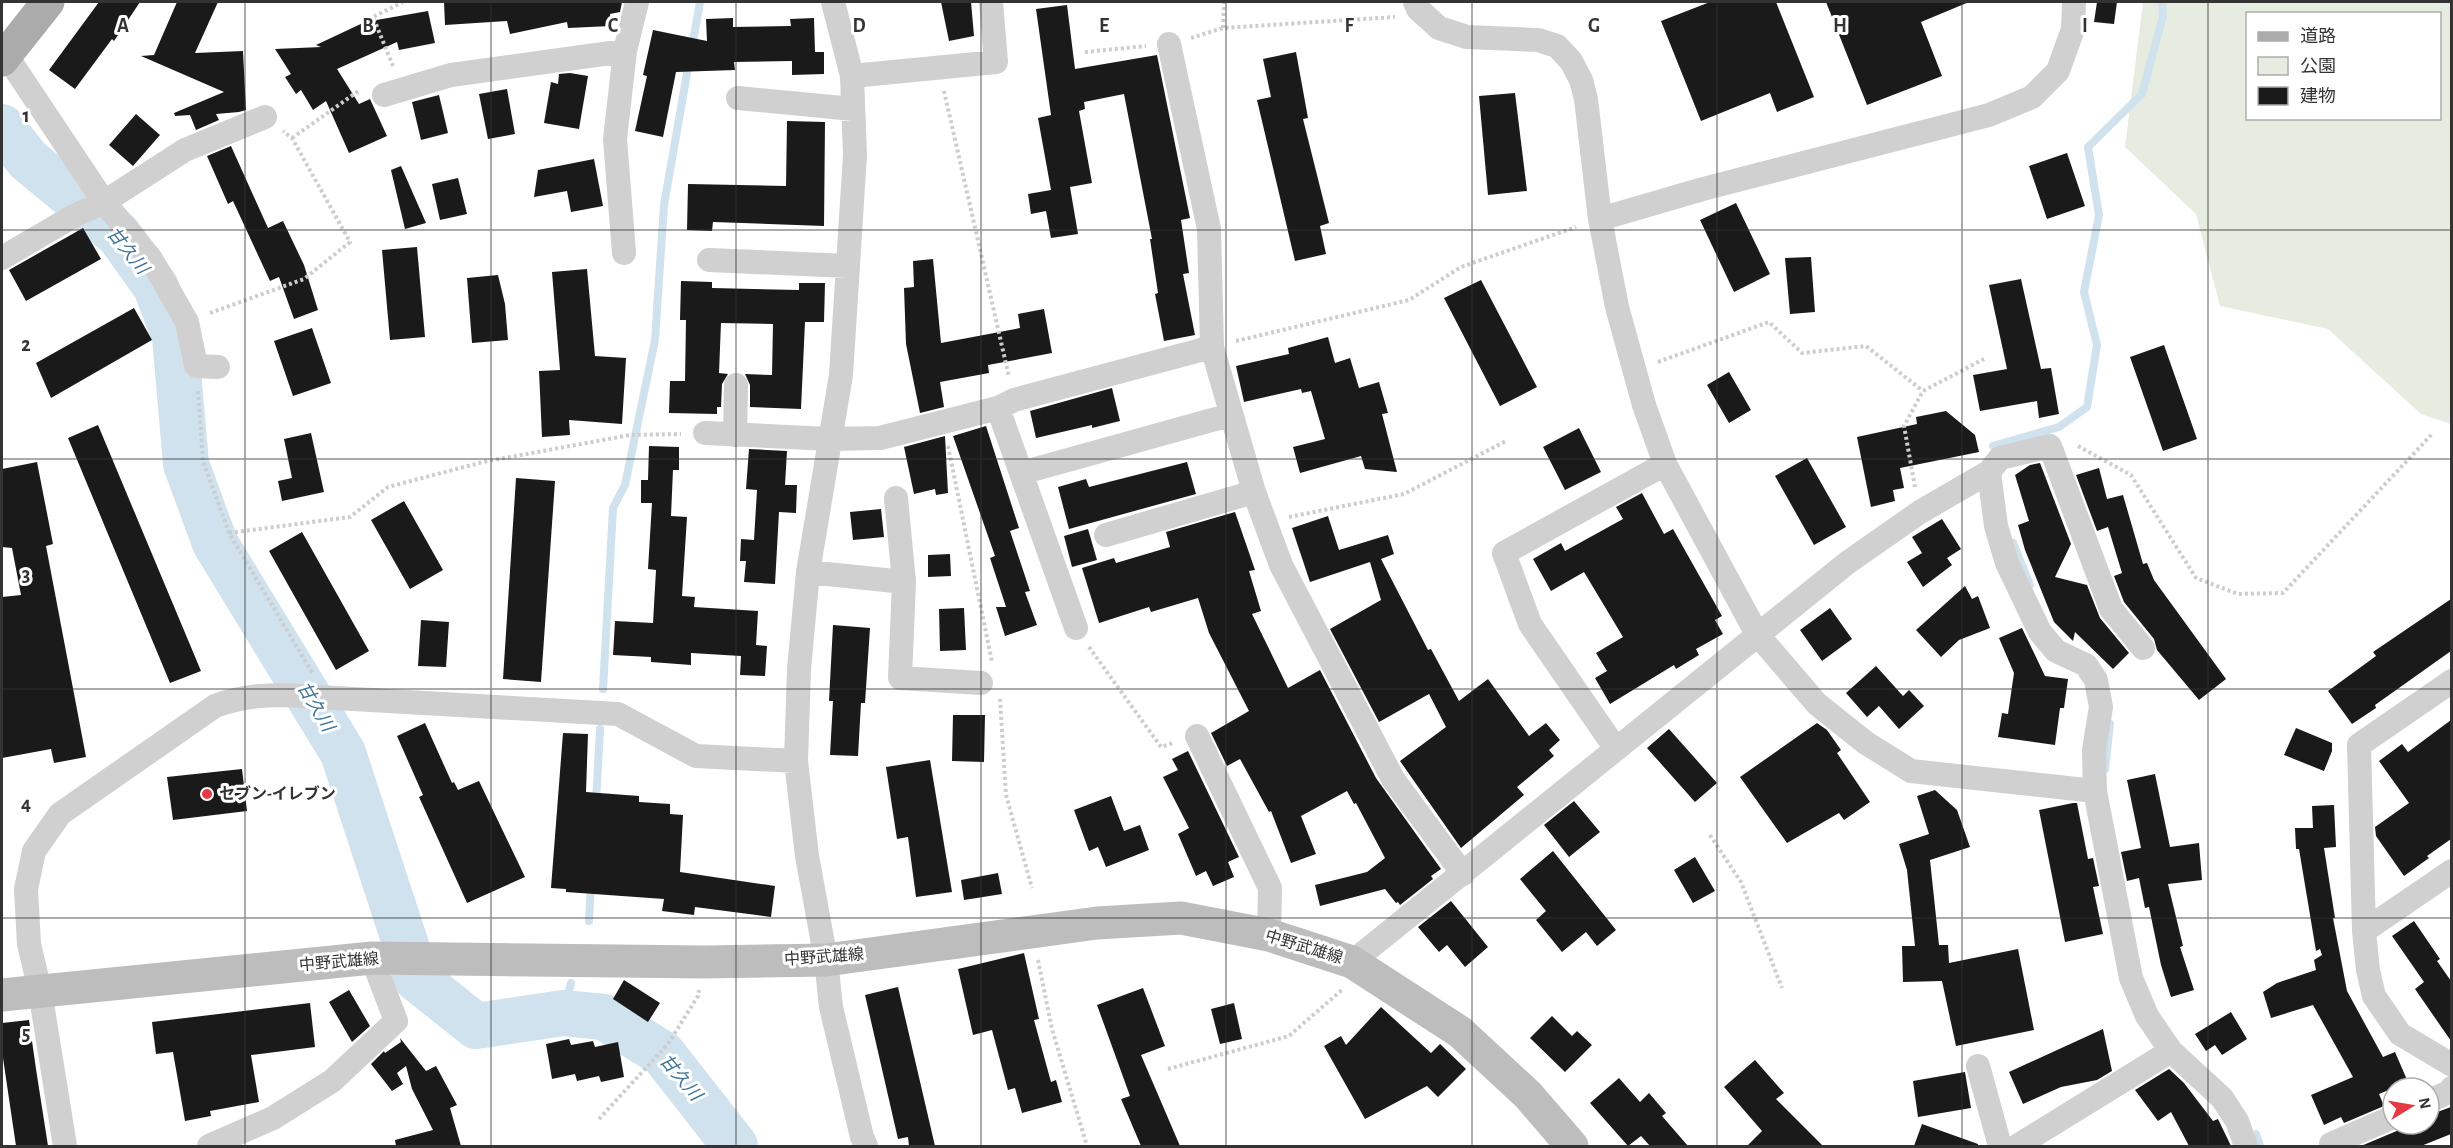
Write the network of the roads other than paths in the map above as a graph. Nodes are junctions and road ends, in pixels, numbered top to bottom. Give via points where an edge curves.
1 (48, 2) edge
2 (638, 2) edge
3 (832, 2) edge
4 (991, 2) edge
5 (2074, 2) edge
6 (1417, 5) edge
7 (1169, 44) road end
8 (626, 51) junction
9 (4, 57) edge
10 (852, 76) junction
11 (393, 92) road end
12 (738, 98) dead end
13 (853, 109) junction
14 (265, 117) road end
15 (104, 202) junction
16 (1600, 219) junction
17 (624, 253) dead end
18 (2, 258) edge
19 (709, 260) dead end
20 (848, 266) junction
21 (1212, 347) junction
22 (207, 367) road end
23 (736, 385) dead end
24 (1006, 404) junction
25 (1230, 415) junction
26 (705, 433) road end
27 (735, 435) junction
28 (830, 439) junction
29 (1665, 464) junction
30 (1989, 472) junction
31 (1021, 473) junction
32 (1254, 492) junction
33 (896, 498) dead end
34 (1106, 535) dead end
35 (808, 572) junction
36 (904, 582) junction
37 (1076, 628) road end
38 (1757, 634) junction
39 (2143, 648) dead end
40 (2451, 681) edge
41 (992, 684) road end
42 (1197, 736) road end
43 (1616, 749) junction
44 (796, 761) junction
45 (2095, 791) junction
46 (2451, 871) edge
47 (1463, 874) junction
48 (2364, 931) junction
49 (1269, 935) junction
50 (397, 958) junction
51 (826, 960) junction
52 (1352, 962) junction
53 (40, 991) junction
54 (2, 995) edge
55 (2171, 1051) junction
56 (2451, 1065) edge
57 (1978, 1066) dead end
58 (2381, 1122) edge
59 (65, 1146) edge
60 (208, 1146) edge
61 (866, 1146) edge
62 (1572, 1146) edge
63 (2000, 1146) edge
64 (2017, 1146) edge
65 (2246, 1146) edge
66 (2332, 1146) edge

1 - 9 main road
2 - 8 street
3 - 10 street
4 - 10 street via 996,62
5 - 16 street via 2073,29 2058,71 2032,97 1989,115
6 - 16 street via 1439,28 1467,37 1538,40 1557,46 1571,61 1586,99
7 - 21 street via 1209,229
8 - 11 street via 451,75
8 - 17 street via 615,139
9 - 15 street
10 - 13 street
12 - 13 street
13 - 20 street via 855,155
14 - 15 street via 185,150
15 - 18 street
15 - 22 street via 151,259
16 - 29 street via 1617,307
19 - 20 street
20 - 28 street via 841,375
21 - 24 street
21 - 25 street
23 - 27 street
24 - 28 street via 880,438
24 - 31 street
25 - 31 street
25 - 32 street
26 - 27 street
27 - 28 street
28 - 35 street
29 - 38 street
29 - 43 street via 1504,553 1530,624
30 - 38 street via 1920,512
30 - 39 street via 2000,458 2050,446 2111,609
30 - 45 street via 1996,526 2007,562 2040,632 2056,651 2086,665 2096,680 2100,707 2094,750
31 - 37 street
32 - 34 street
32 - 47 street via 1281,565 1394,779
33 - 36 street
35 - 36 street
35 - 44 street
36 - 41 street via 900,678
38 - 43 street
38 - 45 street via 1817,704 1866,743 1911,771
40 - 48 street via 2359,745
42 - 49 street via 1270,888
43 - 47 street
44 - 51 street via 807,856
44 - 53 street via 696,756 618,714 284,695 231,699 215,706 60,814 34,851 26,889 29,945
45 - 55 street via 2131,978 2147,1016
46 - 48 street
47 - 52 street
48 - 56 street via 2374,996 2400,1034
49 - 51 main road, 中野武雄線 via 1181,918 1097,922
49 - 52 main road, 中野武雄線
50 - 51 main road, 中野武雄線
50 - 53 main road, 中野武雄線
50 - 60 street via 396,1021 333,1081 273,1118
51 - 61 street via 831,1007
52 - 62 main road, 中野武雄線 via 1460,1032 1528,1095
53 - 54 main road, 中野武雄線
53 - 59 street
55 - 64 street
55 - 65 street via 2222,1098 2237,1121
57 - 63 street
58 - 66 street

